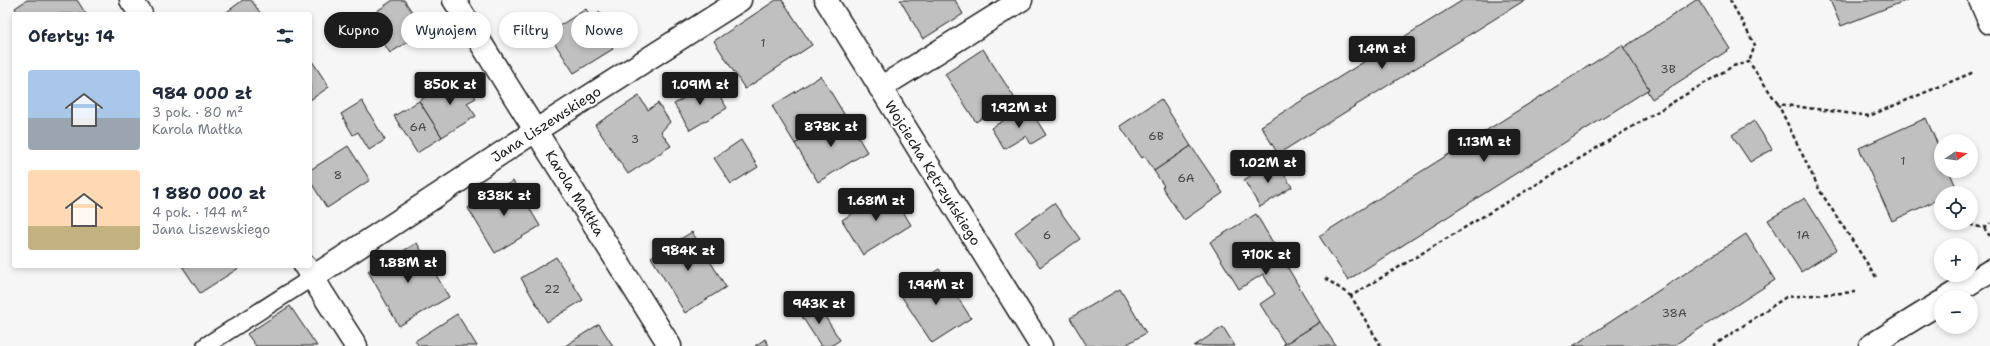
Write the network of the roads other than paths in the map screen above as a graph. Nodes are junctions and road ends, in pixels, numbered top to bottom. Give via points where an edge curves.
1 (132, 0) edge
2 (454, 0) edge
3 (740, 0) edge
4 (826, 0) edge
5 (1021, 0) edge
6 (1980, 0) edge
7 (140, 12) edge
8 (1990, 23) edge
9 (880, 88) junction
10 (536, 131) junction
11 (309, 271) edge
12 (1990, 271) edge
13 (1959, 290) edge
14 (1934, 306) edge
15 (205, 346) edge
16 (356, 346) edge
17 (670, 346) edge
18 (1041, 346) edge
19 (1870, 346) edge

1 - 7 street
2 - 10 street, Karola Małłka
3 - 10 street, Jana Liszewskiego
4 - 9 street, Wojciecha Kętrzyńskiego
5 - 9 street
6 - 8 street
9 - 18 street, Wojciecha Kętrzyńskiego
10 - 11 street, Jana Liszewskiego
10 - 17 street, Karola Małłka
11 - 15 lane
11 - 16 street
12 - 13 street
14 - 19 street

